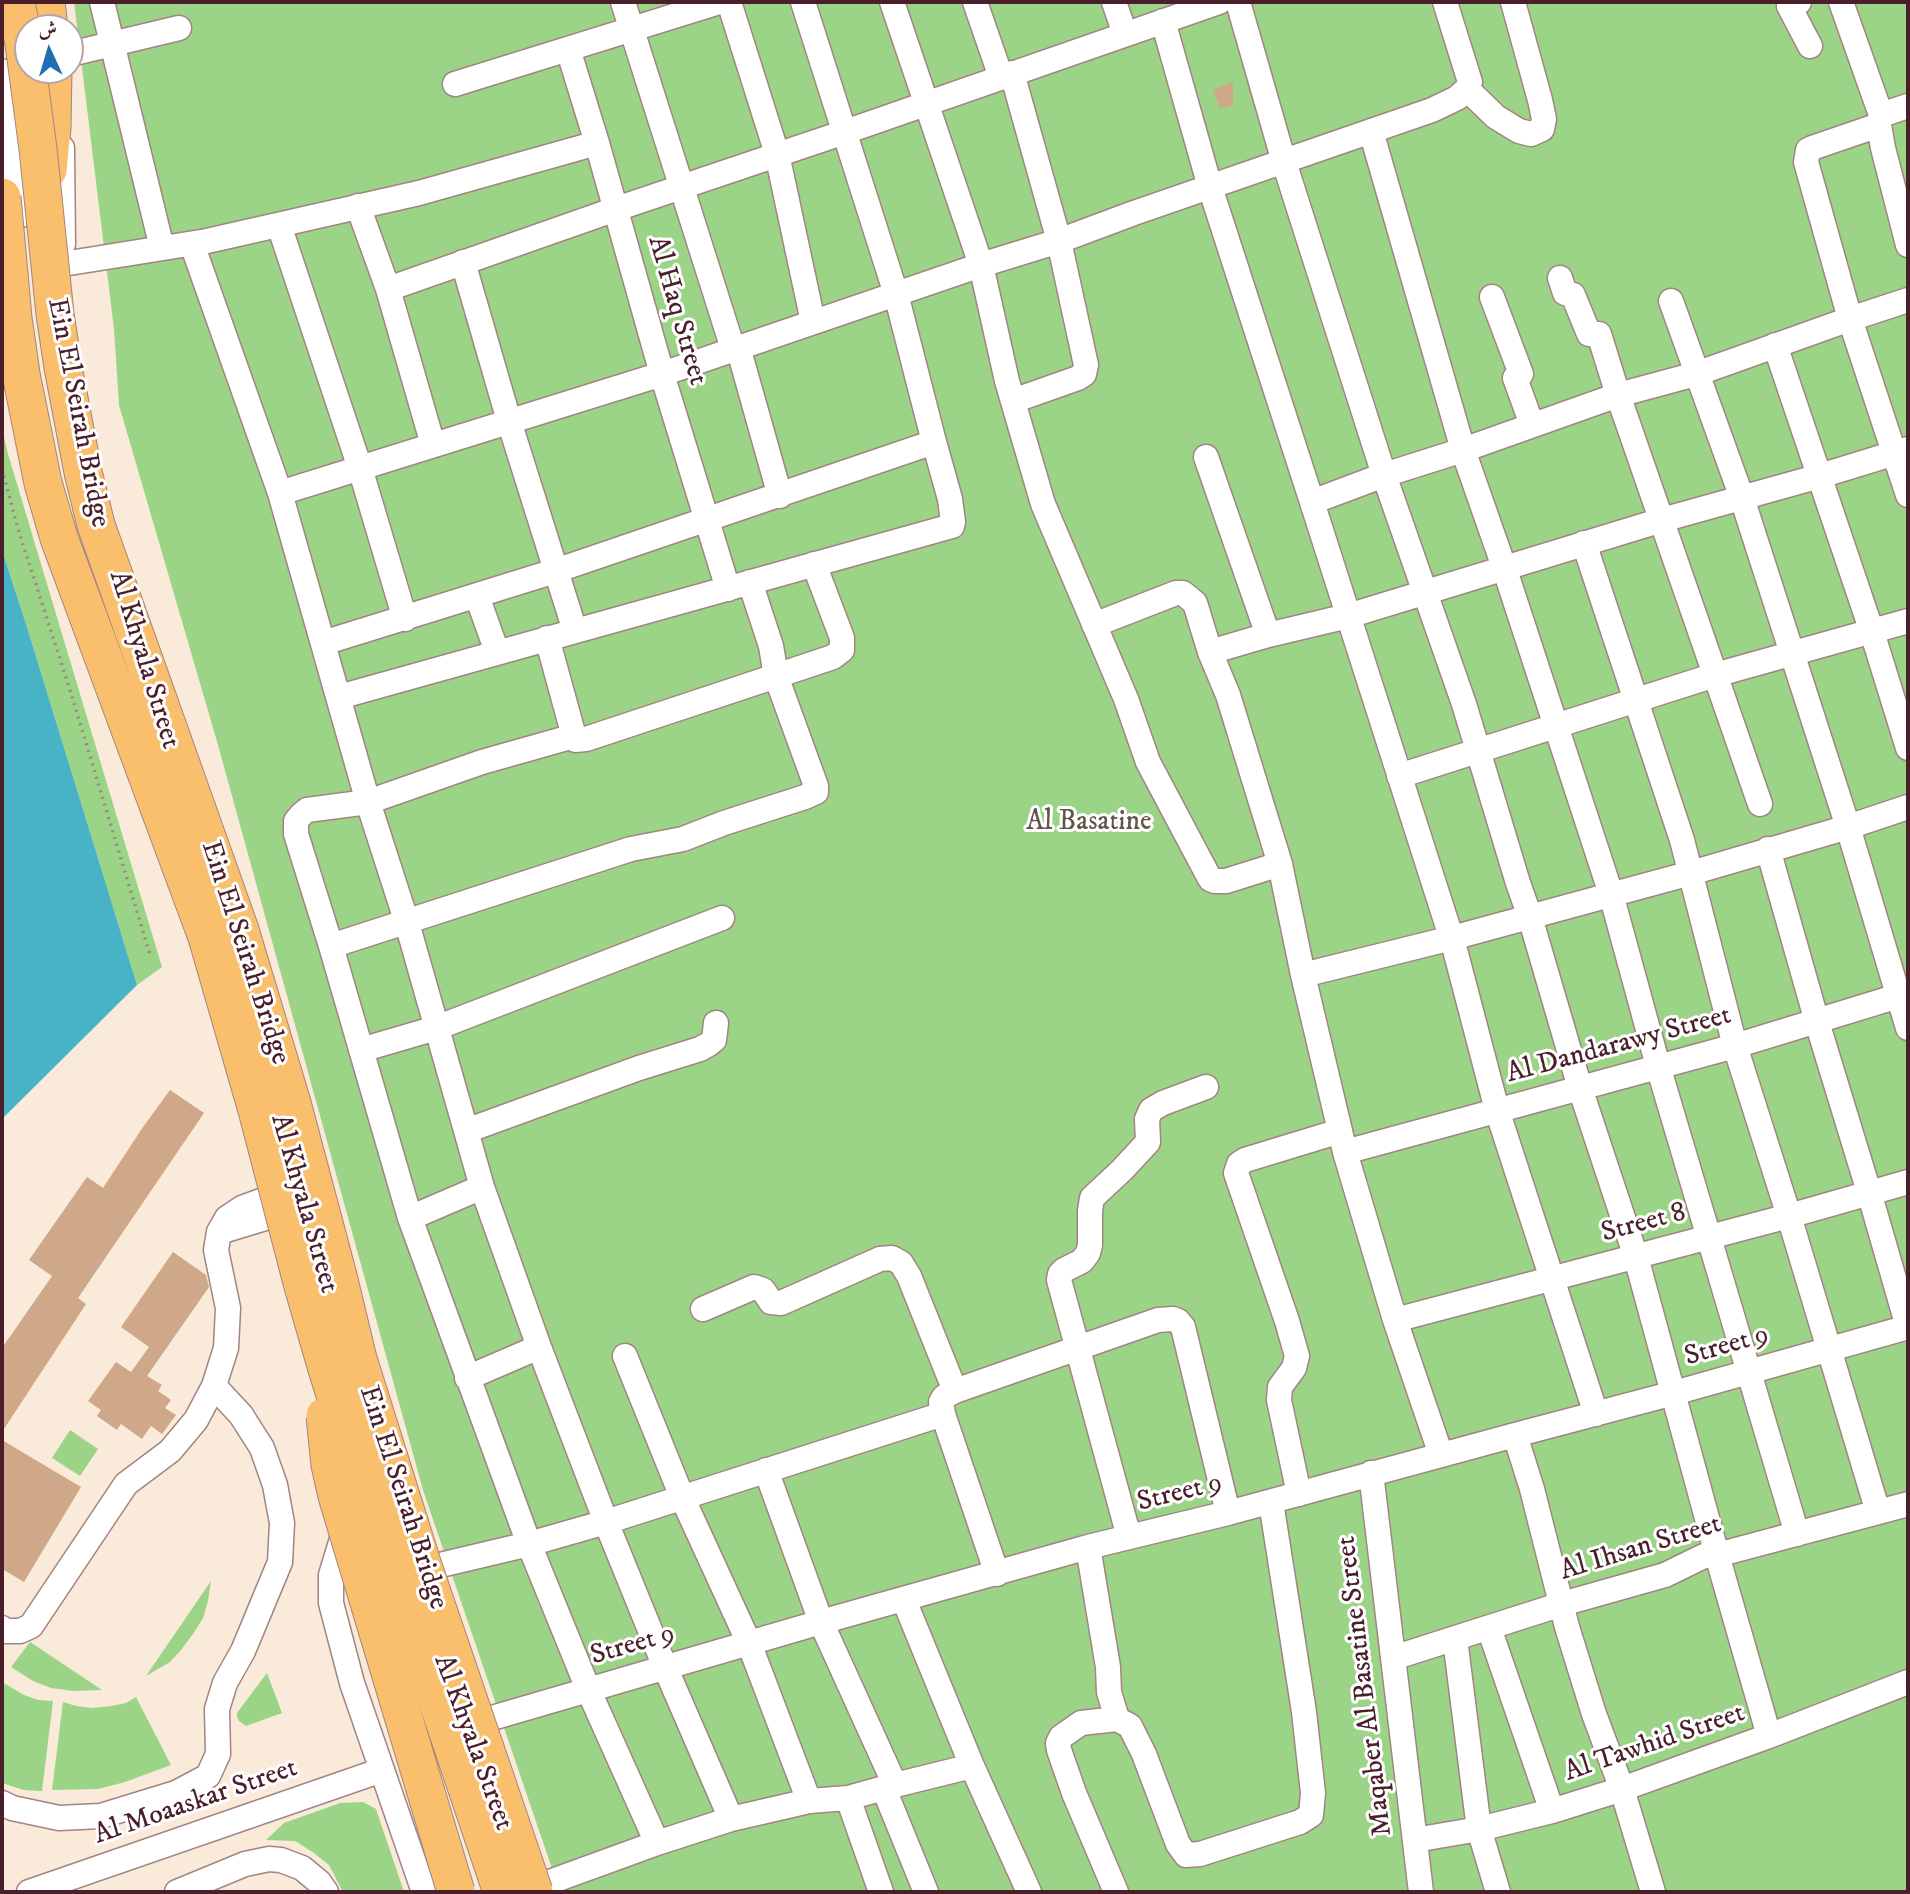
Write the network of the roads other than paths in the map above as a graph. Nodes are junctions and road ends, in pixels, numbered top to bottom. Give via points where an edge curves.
1 (16, 2) edge
2 (102, 2) edge
3 (624, 2) edge
4 (717, 2) edge
5 (803, 2) edge
6 (892, 2) edge
7 (975, 2) edge
8 (1114, 2) edge
9 (1238, 2) edge
10 (1445, 2) edge
11 (1513, 2) edge
12 (1799, 2) edge
13 (1841, 2) edge
14 (1203, 4) edge
15 (1163, 21) junction
16 (179, 28) dead end
17 (633, 29) junction
18 (1125, 34) junction
19 (112, 44) junction
20 (1810, 46) dead end
21 (568, 48) junction
22 (84, 51) edge
23 (2, 71) edge
24 (1007, 75) junction
25 (53, 84) edge
26 (61, 84) edge
27 (454, 84) dead end
28 (1467, 89) junction
29 (927, 102) junction
30 (1908, 106) edge
31 (1880, 120) junction
32 (1371, 131) junction
33 (845, 132) junction
34 (597, 143) junction
35 (777, 154) junction
36 (1284, 162) junction
37 (682, 186) junction
38 (1210, 187) junction
39 (2, 197) edge
40 (43, 205) junction
41 (358, 206) junction
42 (616, 209) junction
43 (279, 225) junction
44 (1059, 241) junction
45 (192, 244) junction
46 (1908, 245) edge
47 (162, 248) junction
48 (463, 262) junction
49 (63, 264) junction
50 (981, 265) junction
51 (1560, 278) dead end
52 (388, 289) junction
53 (896, 294) junction
54 (1492, 297) dead end
55 (1908, 300) edge
56 (1671, 301) dead end
57 (1850, 319) junction
58 (813, 322) junction
59 (1775, 345) junction
60 (736, 348) junction
61 (662, 374) junction
62 (1696, 374) junction
63 (1618, 395) junction
64 (1013, 401) junction
65 (509, 421) junction
66 (1532, 425) junction
67 (934, 442) junction
68 (433, 445) junction
69 (1464, 450) junction
70 (1901, 451) edge
71 (1206, 457) dead end
72 (359, 468) junction
73 (1384, 475) junction
74 (1820, 476) junction
75 (280, 493) junction
76 (1908, 495) edge
77 (780, 496) junction
78 (1742, 498) junction
79 (1312, 502) junction
80 (707, 520) junction
81 (1662, 520) junction
82 (1584, 543) junction
83 (814, 564) junction
84 (1504, 567) junction
85 (555, 571) junction
86 (739, 586) junction
87 (1426, 593) junction
88 (477, 596) junction
89 (1348, 616) junction
90 (405, 619) junction
91 (1908, 621) edge
92 (1094, 625) junction
93 (575, 631) junction
94 (1872, 632) junction
95 (1268, 635) junction
96 (547, 638) junction
97 (323, 643) junction
98 (1210, 652) junction
99 (497, 653) junction
100 (1792, 653) junction
101 (1715, 675) junction
102 (776, 676) junction
103 (339, 697) junction
104 (1636, 701) junction
105 (1556, 727) junction
106 (574, 736) junction
107 (1908, 748) edge
108 (1478, 751) junction
109 (1399, 776) junction
110 (369, 802) junction
111 (1760, 804) dead end
112 (1908, 807) edge
113 (1848, 827) junction
114 (1768, 849) junction
115 (1280, 864) junction
116 (1690, 873) junction
117 (1611, 894) junction
118 (1530, 917) junction
119 (722, 918) dead end
120 (407, 923) junction
121 (1452, 938) junction
122 (331, 946) junction
123 (1304, 975) junction
124 (1904, 995) edge
125 (1817, 1022) junction
126 (716, 1023) dead end
127 (436, 1028) junction
128 (1908, 1028) edge
129 (1735, 1046) junction
130 (361, 1050) junction
131 (1658, 1066) junction
132 (1206, 1087) dead end
133 (1580, 1088) junction
134 (1497, 1110) junction
135 (466, 1130) junction
136 (1342, 1142) junction
137 (1908, 1182) edge
138 (482, 1187) junction
139 (1870, 1192) junction
140 (309, 1205) junction
141 (272, 1207) junction
142 (1789, 1216) junction
143 (410, 1218) junction
144 (1709, 1237) junction
145 (1636, 1257) junction
146 (1552, 1279) junction
147 (703, 1310) dead end
148 (1395, 1320) junction
149 (1908, 1327) edge
150 (540, 1346) junction
151 (1076, 1348) junction
152 (1829, 1349) junction
153 (625, 1356) dead end
154 (327, 1369) junction
155 (1749, 1372) junction
156 (467, 1378) junction
157 (214, 1386) junction
158 (955, 1391) junction
159 (1674, 1393) junction
160 (943, 1414) junction
161 (1596, 1414) junction
162 (1515, 1434) junction
163 (1441, 1455) junction
164 (766, 1470) junction
165 (1371, 1474) junction
166 (1299, 1494) junction
167 (682, 1497) junction
168 (354, 1499) junction
169 (1271, 1502) junction
170 (1908, 1504) edge
171 (1878, 1512) junction
172 (1228, 1513) junction
173 (607, 1522) junction
174 (1797, 1534) junction
175 (1129, 1537) junction
176 (529, 1544) junction
177 (1088, 1547) junction
178 (1717, 1555) junction
179 (415, 1571) junction
180 (998, 1574) junction
181 (905, 1600) junction
182 (1562, 1604) junction
183 (821, 1622) junction
184 (1489, 1628) junction
185 (3, 1632) edge
186 (1455, 1639) junction
187 (749, 1643) junction
188 (1393, 1658) junction
189 (665, 1667) junction
190 (588, 1689) junction
191 (1905, 1690) edge
192 (1117, 1719) junction
193 (468, 1725) junction
194 (1769, 1736) junction
195 (972, 1766) junction
196 (382, 1770) junction
197 (890, 1786) junction
198 (1622, 1790) junction
199 (848, 1798) junction
200 (808, 1801) junction
201 (2, 1803) edge
202 (1552, 1811) junction
203 (731, 1819) junction
204 (1479, 1829) junction
205 (1415, 1840) junction
206 (657, 1843) junction
207 (29, 1892) edge
208 (177, 1892) edge
209 (326, 1892) edge
210 (424, 1892) edge
211 (456, 1892) edge
212 (494, 1892) edge
213 (521, 1892) edge
214 (881, 1892) edge
215 (926, 1892) edge
216 (1029, 1892) edge
217 (1116, 1892) edge
218 (1421, 1892) edge
219 (1498, 1892) edge
220 (1653, 1892) edge

1 - 40 highway, Ein El Seirah Bridge, bridge
2 - 19 street
3 - 17 street
4 - 17 street
4 - 35 street
5 - 33 street
6 - 29 street
7 - 24 street
8 - 18 street
9 - 36 street
10 - 28 street via 1467,70
11 - 28 street via 1540,100 1542,129 1531,134 1519,131 1496,117
12 - 20 street via 1789,6
13 - 31 street
14 - 15 street
15 - 18 street
15 - 38 street
16 - 19 street
17 - 21 street
17 - 37 street
18 - 24 street
19 - 22 street
19 - 47 street
21 - 27 street
21 - 34 street, Al Haq Street
23 - 141 street, Al Khyala Street via 30,329 62,492 230,1051
24 - 29 street
24 - 44 street
25 - 40 highway, bridge
26 - 49 street, Al Khyala Street
28 - 32 street via 1432,110
29 - 33 street
29 - 50 street
30 - 31 street
31 - 46 street via 1882,148
31 - 57 street via 1812,148 1807,155
32 - 36 street
32 - 69 street
33 - 35 street
33 - 53 street
34 - 41 street
34 - 42 street, Al Haq Street
35 - 37 street
35 - 58 street
36 - 38 street
36 - 73 street
37 - 42 street
37 - 60 street
38 - 44 street
38 - 79 street
39 - 154 highway, Ein El Seirah Bridge, bridge via 21,374 43,483 59,538 207,937
40 - 213 highway, Ein El Seirah Bridge, bridge via 63,367 96,525 240,930 292,1102 358,1359
41 - 43 street
41 - 52 street
42 - 48 street
42 - 61 street, Al Haq Street
43 - 45 street
43 - 72 street
44 - 50 street
44 - 64 street via 1086,370 1069,382
45 - 47 street
45 - 75 street
47 - 49 street
48 - 52 street
48 - 65 street
49 - 140 street, Al Khyala Street via 78,405 94,482
50 - 53 street
50 - 64 street
51 - 63 street via 1565,293 1573,295 1589,334 1599,334
52 - 68 street
53 - 58 street
53 - 67 street
54 - 66 street via 1521,374 1515,378
55 - 57 street
56 - 62 street
57 - 59 street
57 - 70 street
58 - 60 street
59 - 62 street
59 - 74 street
60 - 61 street
60 - 77 street
61 - 65 street
61 - 80 street, Al Haq Street
62 - 63 street
62 - 78 street
63 - 66 street
63 - 81 street
64 - 92 street via 1042,503
65 - 68 street
65 - 85 street
66 - 69 street
67 - 77 street
67 - 83 street via 950,499 952,526
68 - 72 street
69 - 73 street
69 - 84 street
70 - 74 street
70 - 76 street
71 - 95 street
72 - 75 street
72 - 90 street
73 - 79 street
73 - 87 street
74 - 78 street
74 - 94 street
75 - 97 street
77 - 80 street
78 - 81 street
78 - 100 street
79 - 89 street
80 - 85 street
80 - 86 street, Al Haq Street
81 - 82 street
81 - 101 street
82 - 84 street
82 - 104 street
83 - 86 street
83 - 102 street via 842,638 842,650
84 - 87 street
84 - 105 street
85 - 88 street
85 - 93 street
86 - 93 street
86 - 102 street, Al Haq Street via 771,646
87 - 89 street
87 - 108 street
88 - 90 street
88 - 99 street
89 - 95 street
89 - 109 street
90 - 97 street
91 - 94 street
92 - 98 street via 1183,593 1195,603
92 - 115 street via 1148,762 1210,878 1226,881
93 - 96 street
94 - 100 street
94 - 107 street
95 - 98 street
96 - 99 street
96 - 106 street
97 - 103 street
98 - 115 street via 1228,695
99 - 103 street
100 - 101 street
100 - 113 street
101 - 104 street
101 - 111 street
102 - 106 street via 586,739 578,741
102 - 120 street, Al Haq Street via 816,792 683,839 631,849
103 - 110 street
104 - 105 street
104 - 116 street
105 - 108 street
105 - 117 street
106 - 110 street
108 - 109 street
108 - 118 street
109 - 121 street
110 - 120 street
110 - 122 street via 307,810 296,821 303,859
112 - 113 street
113 - 114 street
113 - 124 street
114 - 116 street
114 - 125 street
115 - 123 street
116 - 117 street
116 - 129 street
117 - 118 street
117 - 131 street
118 - 121 street
118 - 133 street
119 - 127 street
120 - 122 street
120 - 127 street
121 - 123 street
121 - 134 street
122 - 130 street
123 - 136 street
124 - 125 street, Al Dandarawy Street
124 - 128 street
125 - 129 street, Al Dandarawy Street
125 - 139 street
126 - 135 street via 709,1045
127 - 130 street
127 - 135 street
129 - 131 street, Al Dandarawy Street
129 - 142 street
130 - 143 street
131 - 133 street, Al Dandarawy Street
131 - 144 street
132 - 151 street via 1151,1110 1148,1142 1092,1198 1088,1253 1064,1270 1059,1280
133 - 134 street, Al Dandarawy Street
133 - 145 street
134 - 136 street, Al Dandarawy Street
134 - 146 street
135 - 138 street
136 - 148 street
136 - 166 street, Al Dandarawy Street via 1245,1160 1236,1173 1297,1356 1280,1387 1279,1400
137 - 139 street, Street 8
138 - 143 street
138 - 150 street
139 - 142 street, Street 8
139 - 149 street
140 - 141 street
140 - 179 street, Al Khyala Street
141 - 157 street via 242,1208 219,1232 216,1250 228,1308 226,1348
141 - 168 street, Al Khyala Street
142 - 144 street, Street 8
142 - 152 street
143 - 156 street
144 - 145 street, Street 8
144 - 155 street
145 - 146 street, Street 8
145 - 159 street
146 - 148 street, Street 8
146 - 161 street
147 - 158 street via 754,1287 763,1290 771,1303 781,1303 880,1259 892,1258 909,1276
148 - 163 street
149 - 152 street, Street 9
150 - 156 street
150 - 173 street
151 - 158 street
151 - 172 street via 1158,1320 1178,1321
151 - 175 street
152 - 155 street, Street 9
152 - 171 street
153 - 167 street
154 - 211 highway, bridge via 326,1433 337,1496
154 - 213 highway, Ein El Seirah Bridge, bridge via 362,1479
155 - 159 street, Street 9
155 - 174 street
156 - 176 street
157 - 185 street via 196,1420 170,1451 116,1496 30,1626 20,1632
157 - 201 street via 241,1415 262,1448 282,1523 280,1562 217,1709 218,1754 208,1776 176,1793 101,1816 59,1818
158 - 160 street via 941,1402
159 - 161 street, Street 9
159 - 178 street
160 - 164 street
160 - 180 street
161 - 162 street, Street 9
162 - 163 street, Street 9
162 - 182 street
163 - 165 street, Street 9
164 - 167 street
164 - 183 street
165 - 166 street, Street 9
165 - 188 street, Maqaber Al Basatine Street
166 - 169 street, Street 9
167 - 173 street
167 - 187 street
168 - 196 street via 331,1575 331,1603
168 - 212 street, Al Khyala Street
169 - 172 street, Street 9
169 - 192 street via 1304,1713 1313,1793 1311,1815 1186,1855 1130,1726
170 - 171 street, Al Ihsan Street
171 - 174 street, Al Ihsan Street
172 - 175 street, Street 9
173 - 176 street
173 - 189 street
174 - 178 street, Al Ihsan Street
175 - 177 street, Street 9
176 - 179 street
176 - 190 street
177 - 180 street, Street 9
177 - 192 street
178 - 182 street, Al Ihsan Street
178 - 194 street
179 - 193 street, Al Khyala Street
180 - 181 street, Street 9
181 - 183 street, Street 9
181 - 195 street
182 - 184 street, Al Ihsan Street
182 - 198 street
183 - 187 street, Street 9
183 - 197 street
184 - 186 street, Al Ihsan Street
184 - 202 street
186 - 188 street, Al Ihsan Street
186 - 204 street
187 - 189 street, Street 9
187 - 200 street
188 - 205 street, Maqaber Al Basatine Street
189 - 190 street, Street 9
189 - 203 street
190 - 193 street, Street 9
190 - 206 street
191 - 194 street, Al Tawhid Street
192 - 217 street via 1081,1723 1058,1743
193 - 213 street, Al Khyala Street
194 - 198 street, Al Tawhid Street
195 - 197 street
195 - 216 street
196 - 207 street, Al Moaaskar Street
196 - 210 street
197 - 199 street
197 - 215 street
198 - 202 street, Al Tawhid Street
198 - 220 street
199 - 200 street
199 - 214 street
200 - 203 street
202 - 204 street, Al Tawhid Street
203 - 206 street
204 - 205 street, Al Tawhid Street
204 - 219 street
205 - 218 street, Maqaber Al Basatine Street
206 - 213 street
208 - 209 street via 269,1859 302,1868

